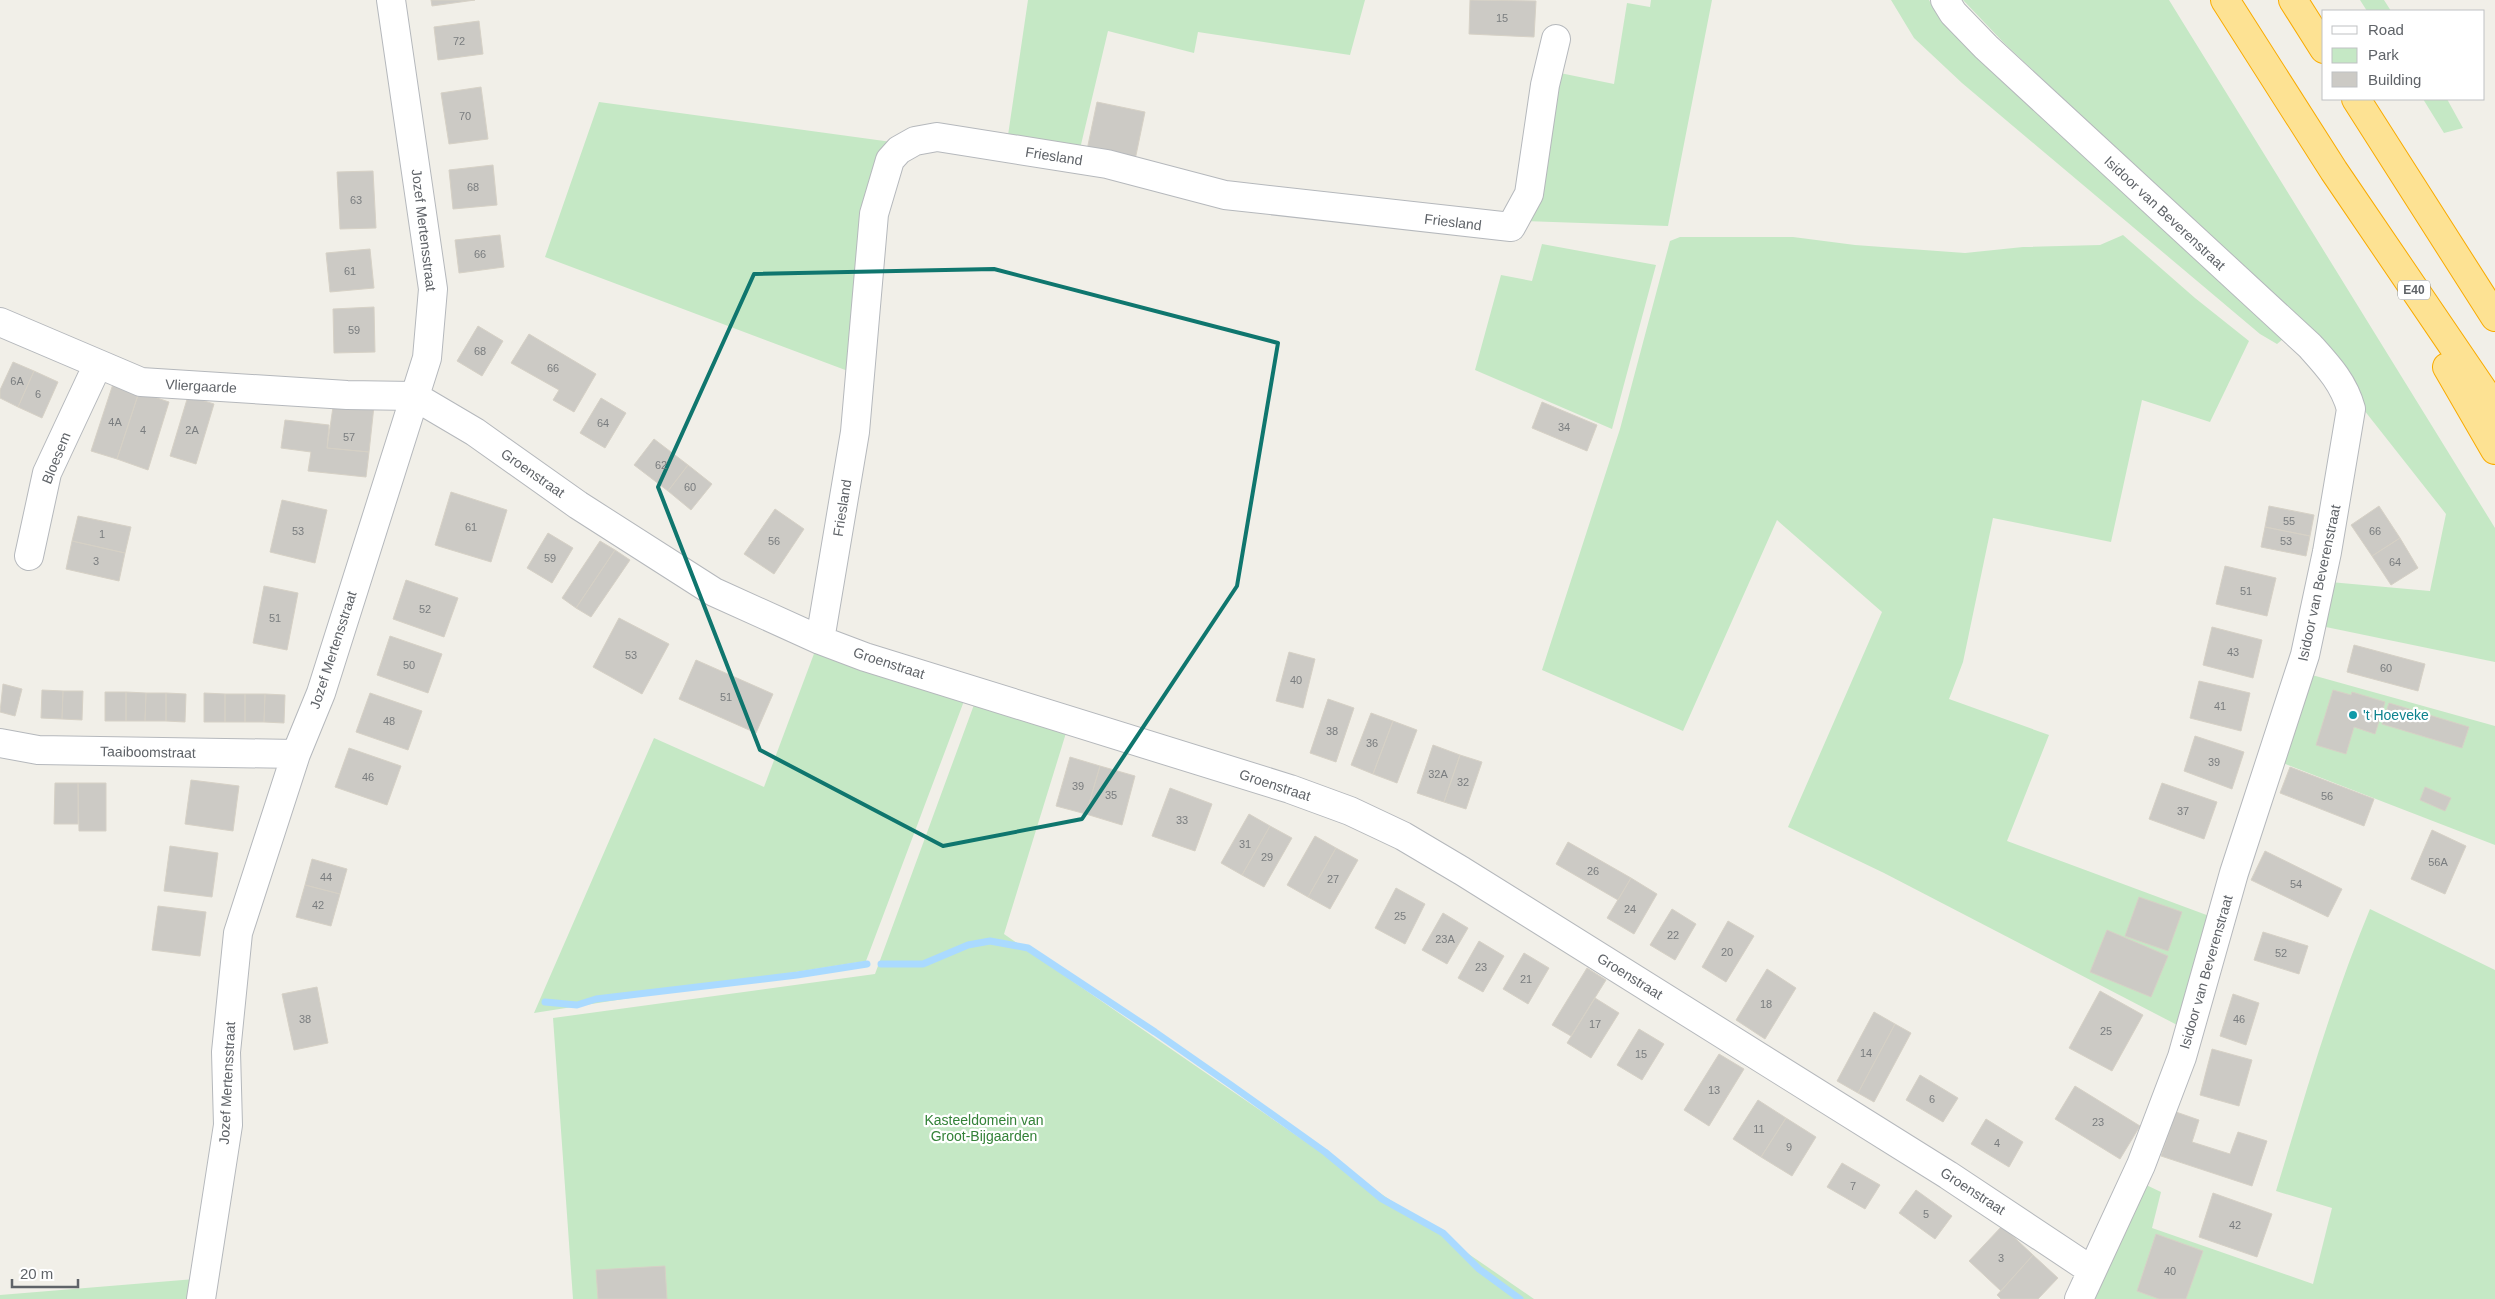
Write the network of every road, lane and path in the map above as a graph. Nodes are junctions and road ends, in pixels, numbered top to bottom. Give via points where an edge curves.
1 (391, 0) edge
2 (1945, 0) edge
3 (2225, 0) edge
4 (2293, 0) edge
5 (1556, 39) dead end
6 (2322, 46) edge
7 (2357, 100) edge
8 (2334, 171) junction
9 (2495, 317) edge
10 (0, 322) edge
11 (98, 364) junction
12 (414, 396) junction
13 (2495, 408) edge
14 (2495, 450) edge
15 (29, 556) dead end
16 (820, 640) junction
17 (0, 743) edge
18 (296, 754) junction
19 (2091, 1270) junction
20 (201, 1299) edge
21 (2079, 1299) edge

1 - 12 street, Jozef Mertensstraat via 433,289 427,358
2 - 19 street, Isidoor van Beverenstraat via 1953,13 1986,47 2310,346 2334,373 2351,409 2327,552 2305,655 2234,873 2182,1057 2140,1165
3 - 8 highway, E40
4 - 6 highway
5 - 16 street, Friesland via 1545,85 1529,194 1511,227 1225,195 1107,164 936,137 915,141 899,150 890,160 874,214 855,432
7 - 9 highway
8 - 13 highway, E40
8 - 14 highway
10 - 11 street, Vliergaarde
11 - 12 street, Vliergaarde via 141,382
11 - 15 street, Bloesem via 47,473
12 - 16 street, Groenstraat via 475,432 578,505 714,592
12 - 18 street, Jozef Mertensstraat via 321,693
16 - 19 street, Groenstraat via 865,657 1290,789 1350,811 1403,836 1948,1175
17 - 18 street, Taaiboomstraat via 38,750
18 - 20 street, Jozef Mertensstraat via 238,933 226,1052 228,1125
19 - 21 street, Isidoor van Beverenstraat

